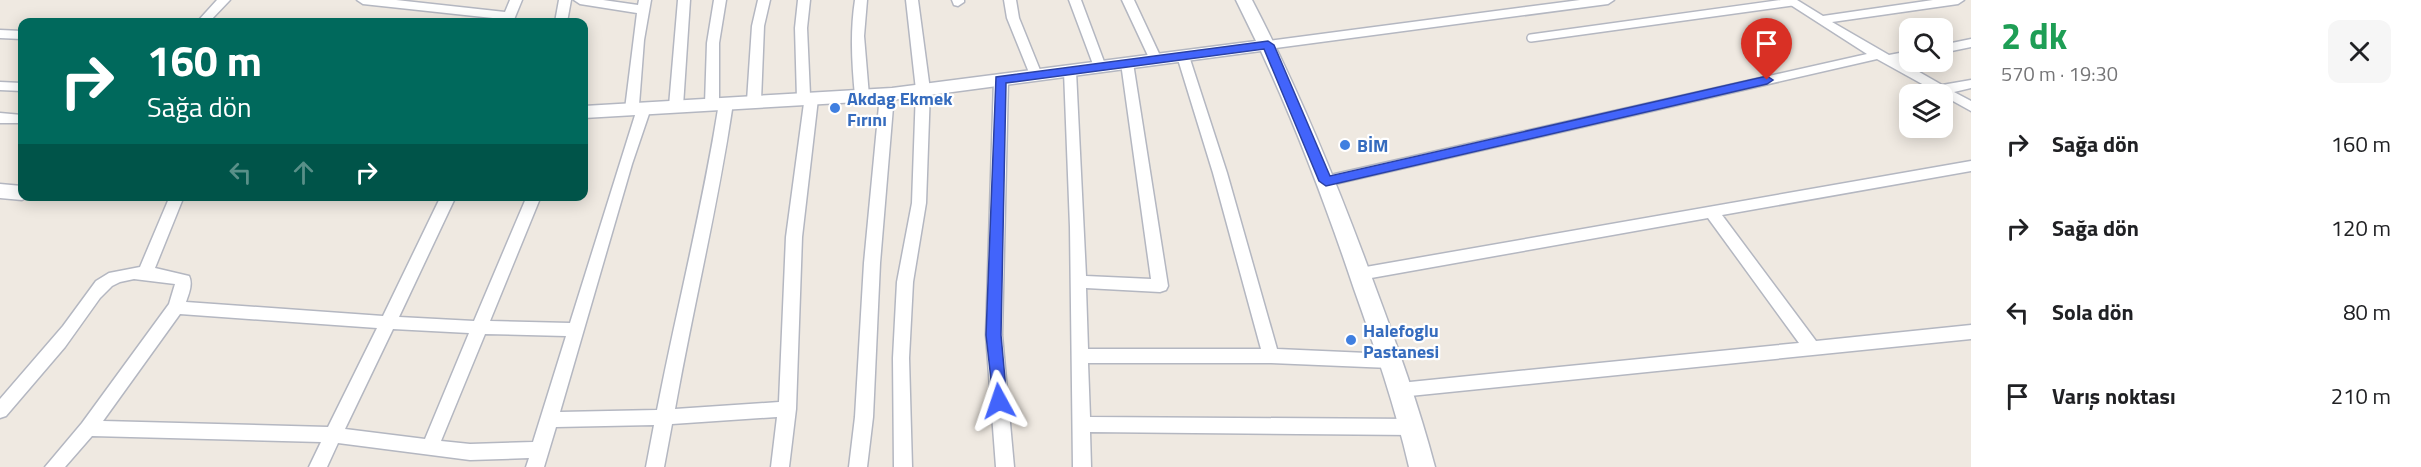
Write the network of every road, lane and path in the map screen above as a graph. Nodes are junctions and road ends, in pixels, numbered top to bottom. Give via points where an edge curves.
1 (224, 0) edge
2 (363, 0) edge
3 (516, 0) edge
4 (565, 0) edge
5 (580, 0) edge
6 (684, 0) edge
7 (720, 0) edge
8 (764, 0) edge
9 (804, 0) edge
10 (861, 0) edge
11 (912, 0) edge
12 (1010, 0) edge
13 (1075, 0) edge
14 (1128, 0) edge
15 (1244, 0) edge
16 (1608, 0) edge
17 (1959, 0) edge
18 (1790, 1) edge
19 (645, 5) edge
20 (211, 18) edge
21 (494, 18) edge
22 (509, 18) edge
23 (562, 18) edge
24 (1821, 20) junction
25 (0, 34) edge
26 (18, 35) edge
27 (1531, 38) dead end
28 (1971, 43) edge
29 (1268, 45) junction
30 (1953, 47) edge
31 (1183, 56) junction
32 (1899, 56) edge
33 (1883, 57) junction
34 (1156, 60) junction
35 (1127, 63) junction
36 (1100, 67) junction
37 (1070, 71) junction
38 (1036, 75) junction
39 (1000, 80) junction
40 (1930, 84) edge
41 (1971, 84) edge
42 (0, 86) edge
43 (18, 87) edge
44 (1953, 87) edge
45 (923, 90) junction
46 (887, 95) junction
47 (862, 96) junction
48 (1953, 97) edge
49 (808, 99) junction
50 (754, 101) junction
51 (719, 103) junction
52 (676, 106) junction
53 (1971, 107) edge
54 (638, 108) junction
55 (588, 112) edge
56 (0, 118) edge
57 (18, 119) edge
58 (1971, 166) edge
59 (1326, 181) junction
60 (0, 191) edge
61 (18, 193) edge
62 (175, 201) edge
63 (447, 201) edge
64 (532, 201) edge
65 (1712, 212) junction
66 (145, 273) junction
67 (1360, 274) junction
68 (1078, 282) junction
69 (176, 307) junction
70 (388, 324) junction
71 (480, 329) junction
72 (577, 330) junction
73 (1971, 332) edge
74 (1812, 348) junction
75 (1081, 356) junction
76 (1271, 356) junction
77 (1390, 361) junction
78 (1400, 390) junction
79 (787, 409) junction
80 (0, 411) edge
81 (665, 417) junction
82 (548, 420) junction
83 (1082, 424) junction
84 (1413, 427) junction
85 (88, 428) junction
86 (335, 435) junction
87 (430, 447) junction
88 (538, 458) edge
89 (54, 467) edge
90 (318, 467) edge
91 (655, 467) edge
92 (780, 467) edge
93 (858, 467) edge
94 (903, 467) edge
95 (1005, 467) edge
96 (1082, 467) edge
97 (1422, 467) edge

1 - 20 street
2 - 21 street
3 - 22 street
4 - 23 street
5 - 19 street
6 - 52 street
7 - 51 street via 713,43
8 - 50 street via 758,26
9 - 49 street via 801,28
10 - 47 street via 858,55
11 - 45 street
12 - 38 street via 1013,18
13 - 36 street
14 - 34 street
15 - 29 street
16 - 29 street
17 - 24 street
18 - 24 street
18 - 27 lane
19 - 54 street via 638,40
24 - 33 street
25 - 26 street
28 - 30 street
29 - 31 street
29 - 59 street
31 - 34 street
31 - 76 street
32 - 33 street
33 - 40 street
33 - 59 street
34 - 35 street
35 - 36 street
35 - 68 street via 1160,286
36 - 37 street
37 - 38 street
37 - 68 street
38 - 39 street
39 - 45 street
39 - 95 street via 994,335
41 - 44 street
42 - 43 street
45 - 46 street
45 - 94 street via 919,203 904,293
46 - 47 street
46 - 93 street
47 - 49 street
48 - 53 street
49 - 50 street
49 - 79 street via 794,237
50 - 51 street
51 - 52 street
51 - 81 street via 714,182
52 - 54 street
54 - 55 street
54 - 72 street
56 - 57 street
58 - 65 street
59 - 67 street
60 - 61 street
62 - 66 street
63 - 70 street
64 - 71 street
65 - 67 street
65 - 74 street
66 - 69 street via 183,280
66 - 80 street via 124,274 105,282
67 - 77 street
68 - 75 street
69 - 70 street
69 - 85 street
70 - 71 street
70 - 86 street
71 - 72 street
71 - 87 street
72 - 82 street
73 - 74 street
74 - 78 street
75 - 76 street
75 - 83 street
76 - 77 street
77 - 78 street
78 - 84 street
79 - 81 street
79 - 92 street
81 - 82 street
81 - 91 street
82 - 88 street
83 - 84 street
83 - 96 street
84 - 97 street
85 - 86 street
85 - 89 street
86 - 87 street
86 - 90 street
87 - 88 street

